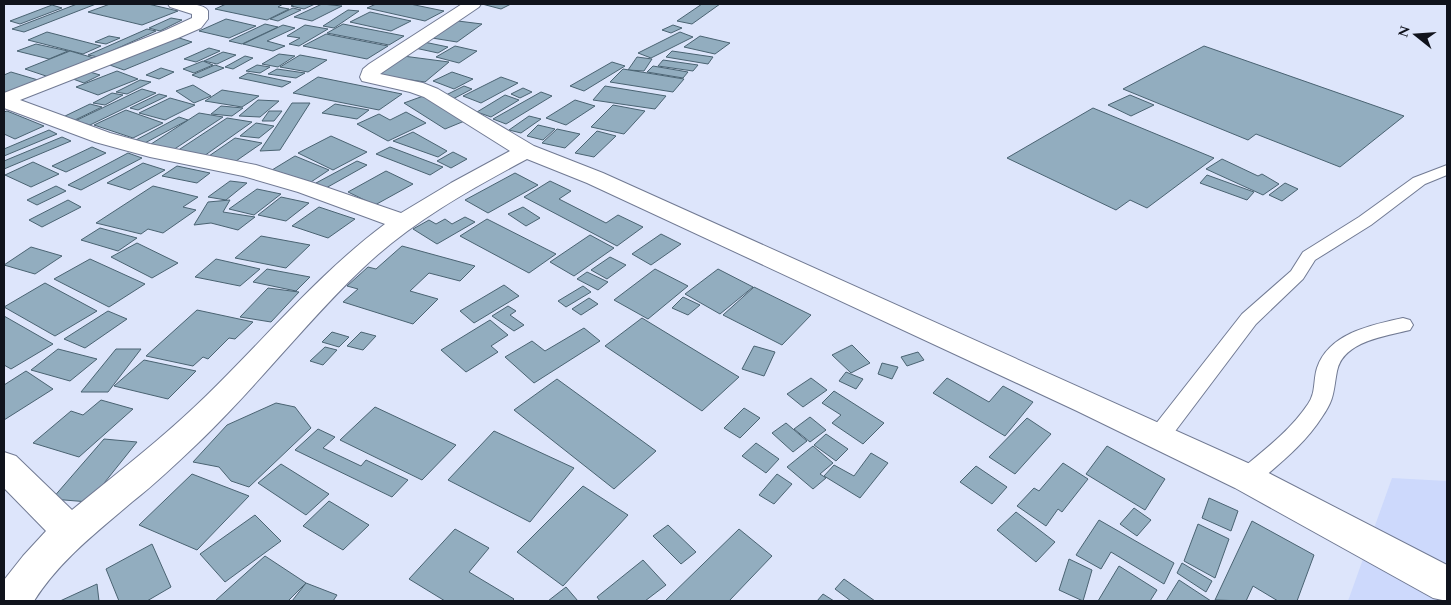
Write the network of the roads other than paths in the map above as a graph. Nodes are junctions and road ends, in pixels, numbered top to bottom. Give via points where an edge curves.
1 (176, 4) edge
2 (473, 4) edge
3 (4, 101) edge
4 (526, 151) junction
5 (1447, 170) edge
6 (402, 222) junction
7 (1403, 325) dead end
8 (1158, 436) junction
9 (4, 466) edge
10 (1247, 478) junction
11 (70, 531) junction
12 (1447, 585) edge
13 (12, 601) edge

1 - 3 street via 200,11 200,19 172,34
2 - 4 street via 376,68 369,77 431,93
3 - 6 street via 94,136 265,175
4 - 6 street
4 - 8 street via 595,178
5 - 8 lane via 1419,181 1365,221 1309,256 1296,275 1249,318
6 - 11 street via 329,286 198,424
7 - 10 lane via 1342,345 1328,366 1323,398 1301,430
8 - 10 street
9 - 11 street
10 - 12 street
11 - 13 street via 39,563

